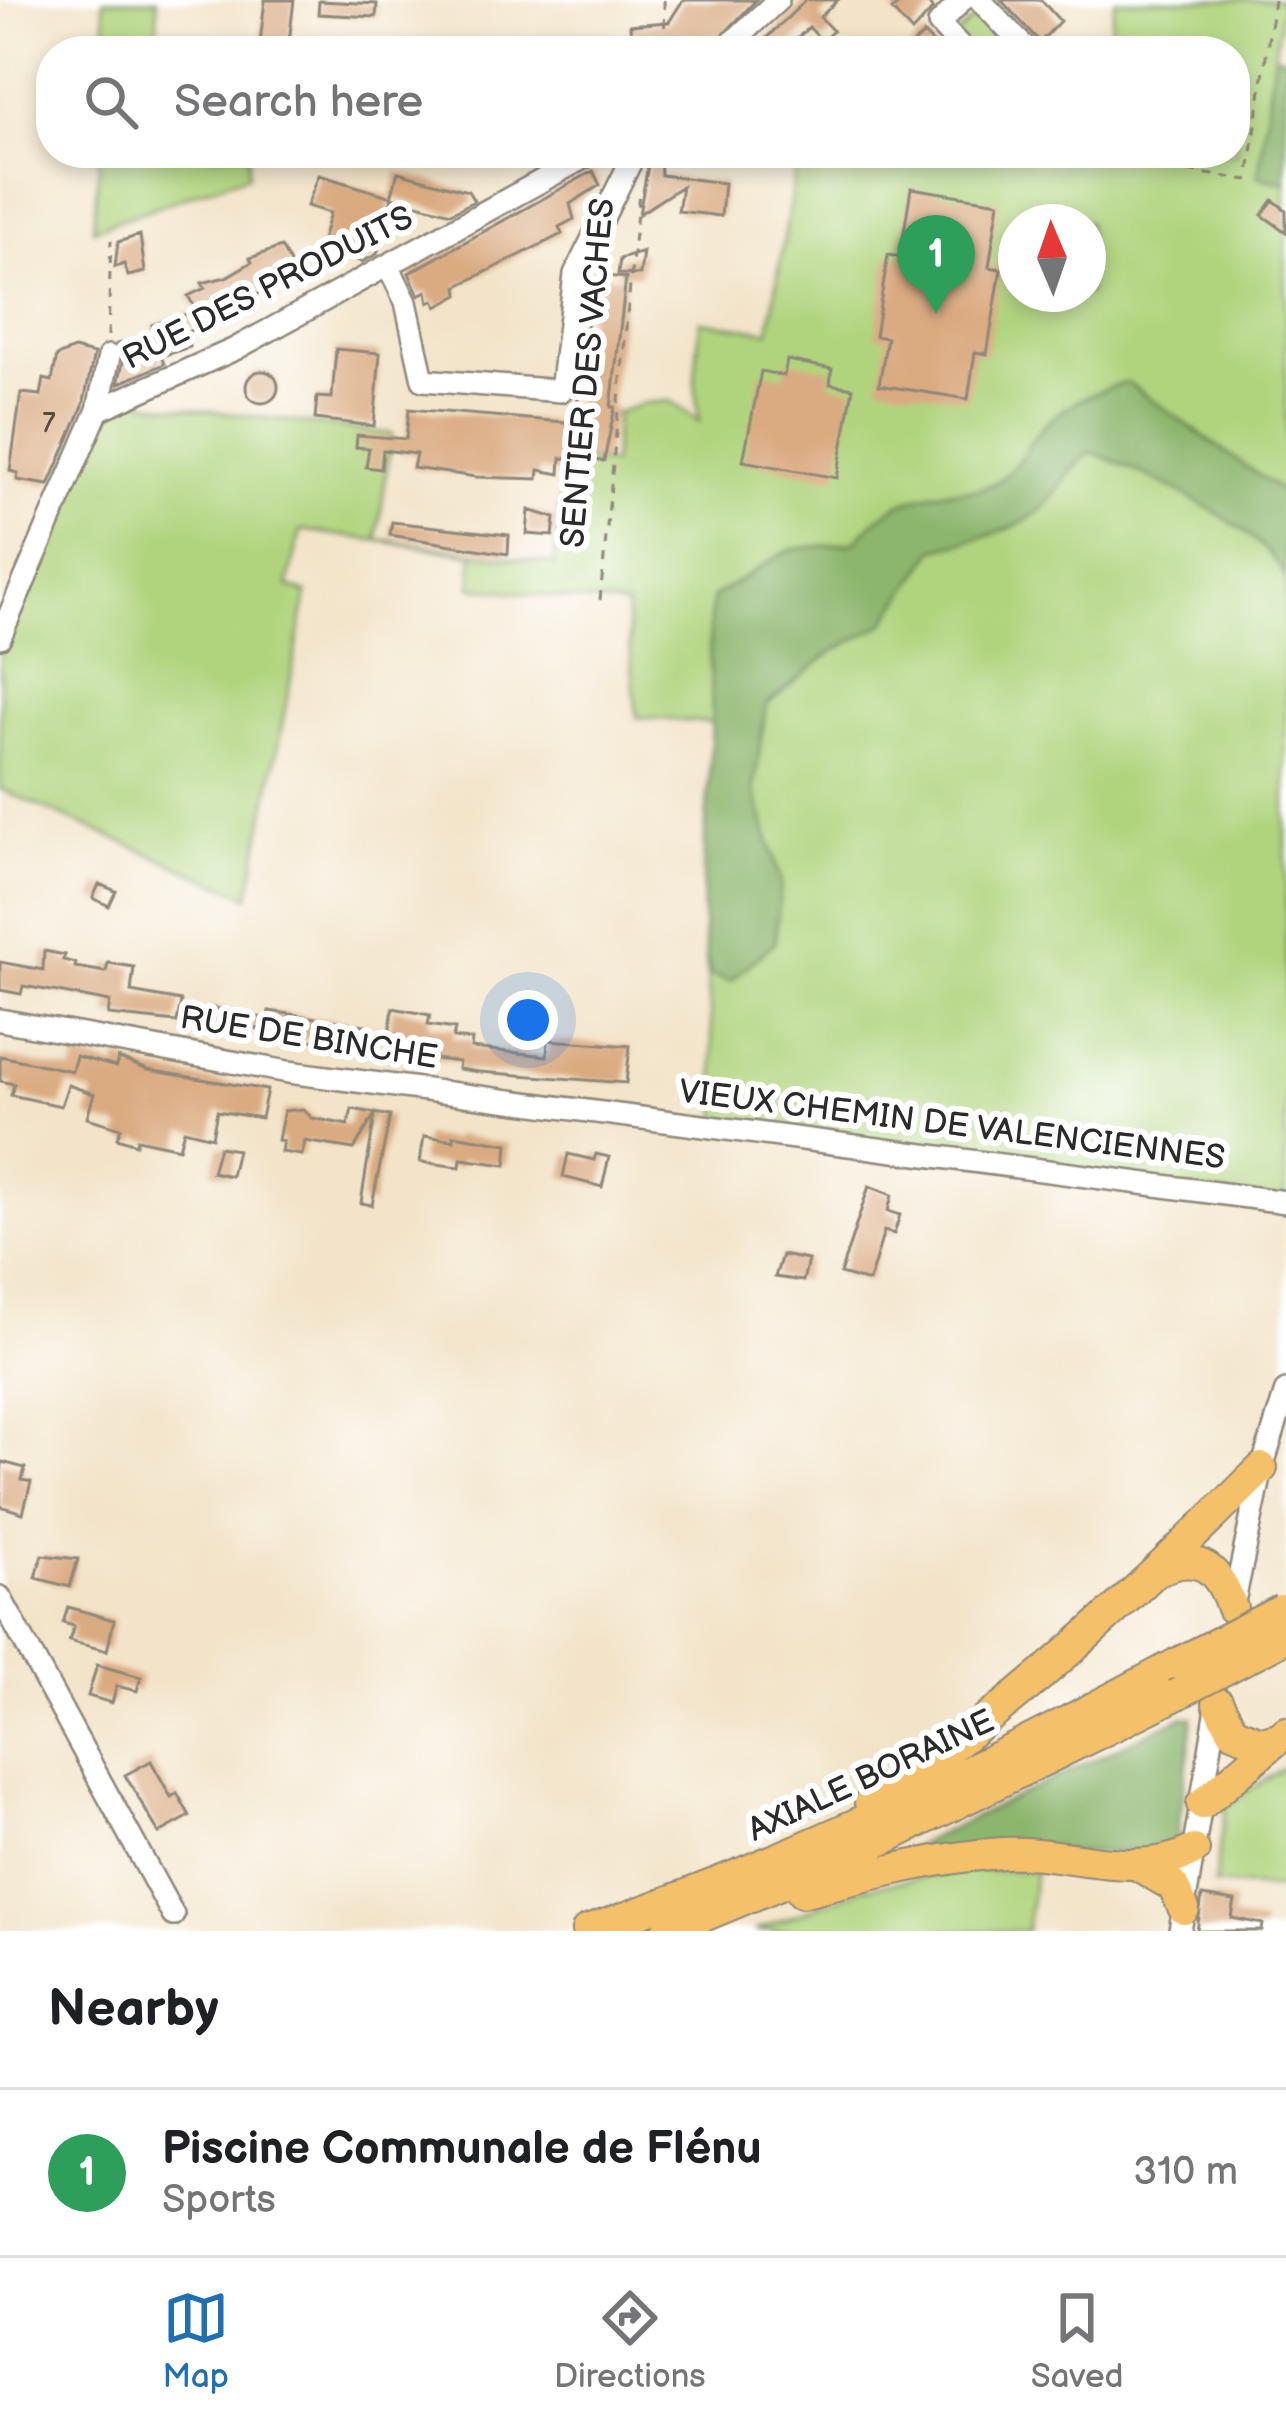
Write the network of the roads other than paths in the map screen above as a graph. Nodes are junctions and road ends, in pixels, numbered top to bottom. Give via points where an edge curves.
1 (778, 0) edge
2 (980, 0) edge
3 (953, 2) edge
4 (739, 36) edge
5 (951, 36) edge
6 (1014, 36) edge
7 (565, 168) edge
8 (636, 168) edge
9 (389, 267) junction
10 (109, 356) road end
11 (98, 410) junction
12 (0, 637) edge
13 (0, 1020) edge
14 (610, 1115) joint
15 (1286, 1202) edge
16 (1286, 1391) edge
17 (1262, 1468) junction
18 (1158, 1571) junction
19 (0, 1597) edge
20 (1232, 1608) junction
21 (1285, 1618) edge
22 (1176, 1679) junction
23 (1218, 1703) junction
24 (1282, 1736) edge
25 (1202, 1804) junction
26 (1194, 1850) junction
27 (767, 1865) junction
28 (1139, 1866) junction
29 (715, 1914) junction
30 (173, 1915) dead end
31 (1182, 1920) edge
32 (587, 1931) edge
33 (668, 1931) edge

1 - 4 street
2 - 6 street
3 - 5 street via 939,24
7 - 9 street, RUE DES PRODUITS
8 - 9 street, SENTIER DES VACHES via 575,274 561,392 422,380 406,302
9 - 11 street, RUE DES PRODUITS via 235,350
10 - 11 street
11 - 12 street
13 - 14 street, RUE DE BINCHE via 288,1072
14 - 15 street, VIEUX CHEMIN DE VALENCIENNES
16 - 17 street
17 - 18 highway
17 - 20 street
18 - 20 highway via 1204,1564 1223,1582
18 - 27 highway via 947,1750
19 - 30 street
20 - 23 street
21 - 22 highway, bridge
22 - 27 highway, AXIALE BORAINE
22 - 29 highway, AXIALE BORAINE via 868,1847
23 - 24 highway via 1233,1731 1260,1742
23 - 25 street
24 - 25 highway
25 - 26 street
26 - 28 highway
26 - 31 street
27 - 32 highway, AXIALE BORAINE
28 - 29 highway via 1034,1852 937,1858
28 - 31 highway via 1173,1886
29 - 33 highway, AXIALE BORAINE

